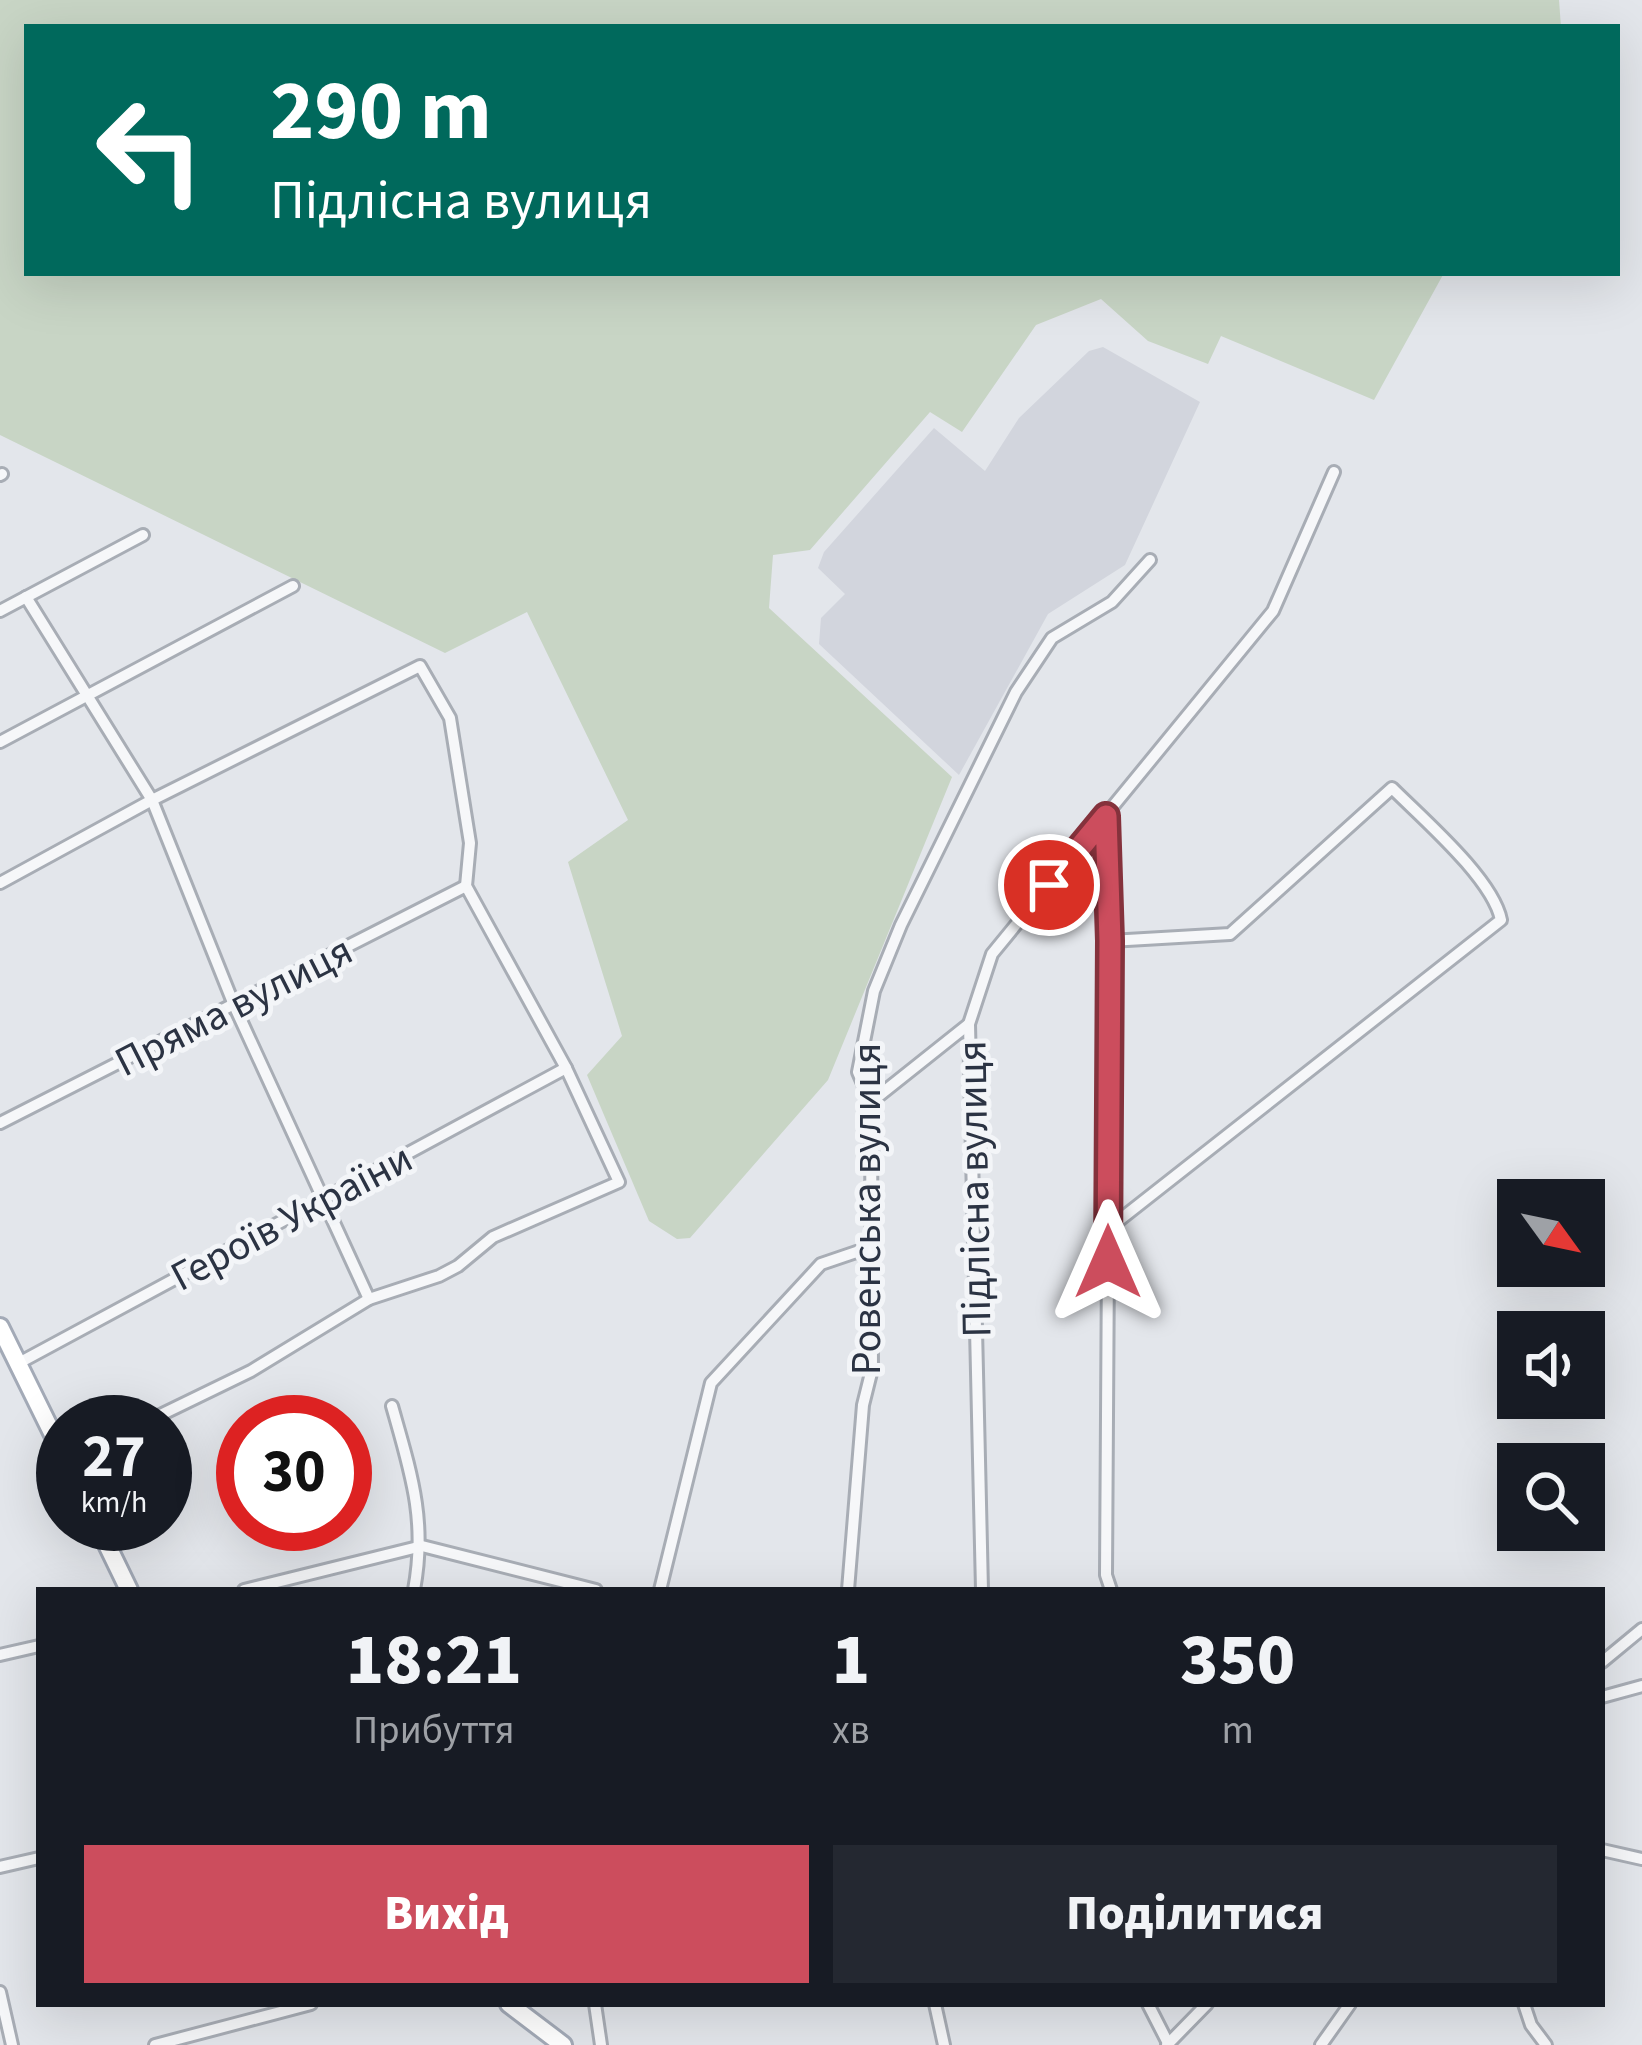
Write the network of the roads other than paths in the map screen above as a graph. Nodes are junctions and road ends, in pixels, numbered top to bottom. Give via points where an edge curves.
1 (1334, 472) dead end
2 (143, 535) dead end
3 (1150, 560) dead end
4 (293, 586) dead end
5 (26, 597) junction
6 (0, 611) edge
7 (86, 696) junction
8 (0, 742) edge
9 (152, 800) junction
10 (1106, 816) junction
11 (0, 883) edge
12 (466, 886) junction
13 (1110, 941) junction
14 (234, 1005) junction
15 (969, 1024) junction
16 (566, 1068) junction
17 (871, 1102) junction
18 (0, 1124) edge
19 (322, 1201) junction
20 (1108, 1229) junction
21 (871, 1247) junction
22 (369, 1299) junction
23 (0, 1327) edge
24 (17, 1364) junction
25 (192, 1400) edge
26 (36, 1402) edge
27 (392, 1406) dead end
28 (422, 1546) junction
29 (110, 1551) edge
30 (128, 1587) edge
31 (256, 1587) edge
32 (415, 1587) edge
33 (584, 1587) edge
34 (661, 1587) edge
35 (848, 1587) edge
36 (982, 1587) edge
37 (1110, 1587) edge
38 (1642, 1629) edge
39 (36, 1647) edge
40 (0, 1655) edge
41 (1605, 1660) edge
42 (1642, 1686) edge
43 (1605, 1696) edge
44 (1605, 1851) edge
45 (36, 1859) edge
46 (1642, 1859) edge
47 (0, 1868) edge
48 (0, 1992) edge
49 (300, 2007) edge
50 (513, 2007) edge
51 (595, 2007) edge
52 (936, 2007) edge
53 (1150, 2007) edge
54 (1204, 2007) edge
55 (1348, 2007) edge
56 (1525, 2007) edge
57 (1168, 2044) edge
58 (12, 2045) edge
59 (154, 2045) edge
60 (563, 2045) edge
61 (601, 2045) edge
62 (944, 2045) edge
63 (1321, 2045) edge
64 (1546, 2045) edge

1 - 10 street, Підлісна вулиця via 1273,611
2 - 5 street
3 - 17 street, Ровенська вулиця via 1112,602 1052,638 1007,711 874,992 858,1072
4 - 7 street
5 - 6 street
5 - 7 street
7 - 8 street
7 - 9 street
9 - 11 street
9 - 12 street via 420,666 450,718 470,843
9 - 14 street
10 - 13 street
10 - 15 street, Підлісна вулиця via 992,954
12 - 14 street, Пряма вулиця
12 - 16 street
13 - 20 street
13 - 20 street via 1230,934 1392,788 1454,849 1502,920
14 - 18 street, Пряма вулиця
14 - 19 street
15 - 17 street
15 - 36 street, Підлісна вулиця
16 - 19 street, Героїв України
16 - 22 street via 619,1181 493,1237 439,1276
17 - 21 street, Ровенська вулиця
19 - 22 street
19 - 24 street, Героїв України
20 - 37 street
21 - 34 street via 820,1264 711,1383
21 - 35 street, Ровенська вулиця via 872,1369
22 - 25 street
23 - 24 main road
24 - 26 main road
27 - 28 street
28 - 31 street
28 - 32 street
28 - 33 street
29 - 30 main road
38 - 41 street
39 - 40 street
42 - 43 street
44 - 46 street
45 - 47 street
48 - 58 street
49 - 59 street
50 - 60 main road
51 - 61 street
52 - 62 street
53 - 57 street
54 - 57 street
55 - 63 street
56 - 64 street

